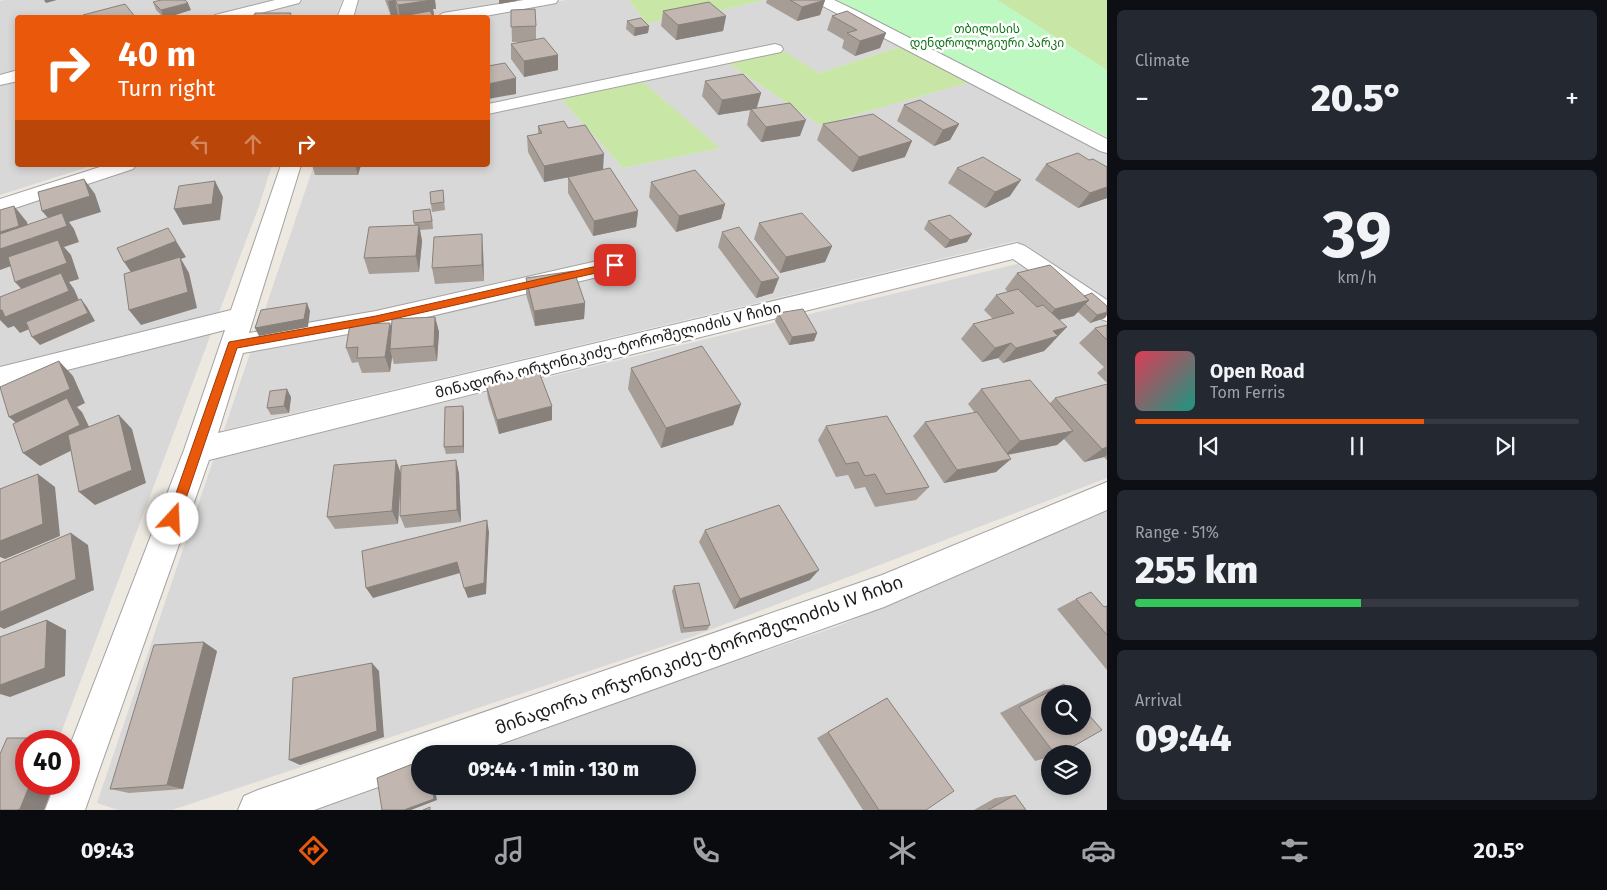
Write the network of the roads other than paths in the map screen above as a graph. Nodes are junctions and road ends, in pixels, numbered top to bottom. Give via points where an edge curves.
1 (294, 0) edge
2 (351, 0) edge
3 (551, 0) edge
4 (822, 0) edge
5 (232, 15) edge
6 (346, 15) edge
7 (461, 15) edge
8 (775, 49) dead end
9 (15, 76) edge
10 (0, 80) edge
11 (490, 109) edge
12 (1107, 147) edge
13 (120, 167) edge
14 (290, 167) edge
15 (0, 206) edge
16 (615, 265) dead end
17 (1107, 312) edge
18 (237, 331) junction
19 (0, 377) edge
20 (198, 450) junction
21 (1107, 496) edge
22 (65, 810) edge
23 (258, 810) edge

1 - 5 street
2 - 6 street
3 - 7 street
4 - 12 street
8 - 11 street
9 - 10 street
13 - 15 street
14 - 18 street
16 - 18 street via 376,320
17 - 20 street, მინადორა ორჯონიკიძე-ტოროშელიძის V ჩიხი via 1017,251
18 - 19 street
18 - 20 street
20 - 22 street
21 - 23 street, მინადორა ორჯონიკიძე-ტოროშელიძის IV ჩიხი via 884,591

